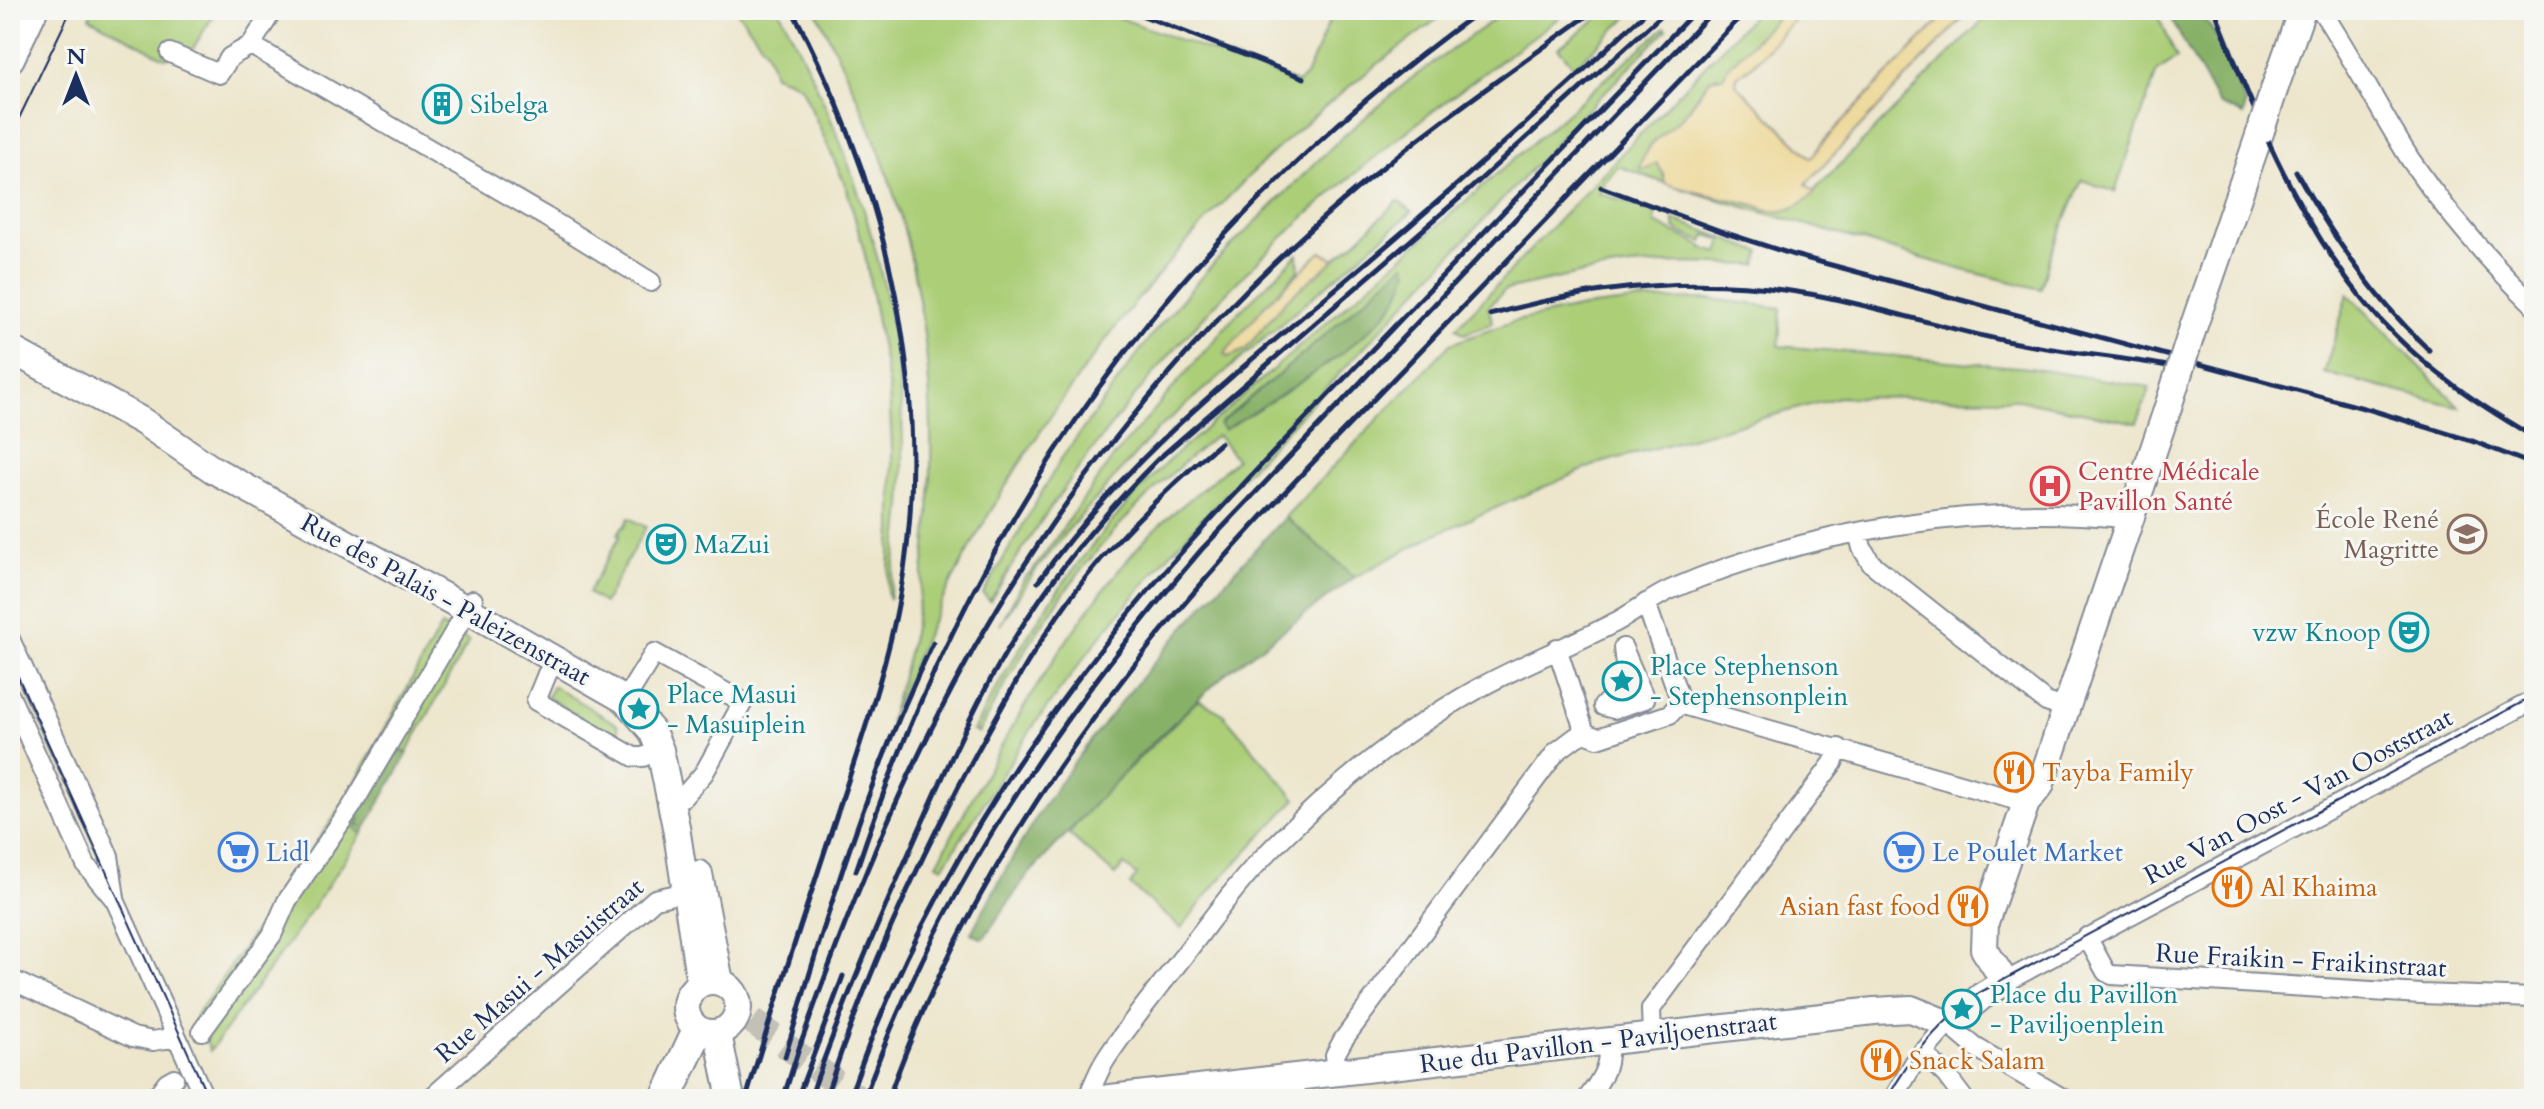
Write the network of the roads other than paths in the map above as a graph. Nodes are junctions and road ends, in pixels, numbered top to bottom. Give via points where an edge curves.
1 (33, 10) edge
2 (273, 10) edge
3 (2302, 10) edge
4 (2321, 10) edge
5 (251, 45) junction
6 (170, 53) dead end
7 (10, 58) edge
8 (651, 282) dead end
9 (2534, 305) edge
10 (10, 349) edge
11 (10, 363) edge
12 (212, 469) junction
13 (2131, 519) junction
14 (1858, 532) junction
15 (1646, 603) junction
16 (470, 605) junction
17 (10, 639) edge
18 (1557, 648) junction
19 (557, 660) junction
20 (1632, 679) junction
21 (1598, 691) dead end
22 (10, 696) edge
23 (625, 700) junction
24 (2534, 700) edge
25 (1679, 704) junction
26 (2067, 709) junction
27 (1585, 733) junction
28 (1839, 748) junction
29 (660, 750) junction
30 (683, 797) junction
31 (2026, 803) junction
32 (115, 900) junction
33 (696, 900) junction
34 (2087, 937) junction
35 (10, 979) edge
36 (2005, 982) junction
37 (710, 983) junction
38 (2534, 998) edge
39 (1948, 1024) junction
40 (202, 1031) dead end
41 (705, 1031) junction
42 (1652, 1036) junction
43 (177, 1037) junction
44 (1608, 1041) junction
45 (1922, 1052) junction
46 (1337, 1072) junction
47 (174, 1078) dead end
48 (1295, 1088) edge
49 (154, 1099) edge
50 (205, 1099) edge
51 (430, 1099) edge
52 (659, 1099) edge
53 (672, 1099) edge
54 (731, 1099) edge
55 (1087, 1099) edge
56 (1102, 1099) edge
57 (1587, 1099) edge
58 (1893, 1099) edge
59 (1964, 1099) edge
60 (2064, 1099) edge

1 - 7 main road
2 - 5 street
3 - 13 street, bridge
4 - 9 street via 2431,189
5 - 6 street via 230,57 219,74
5 - 8 street
10 - 12 street, Rue des Palais - Paleizenstraat via 142,421
11 - 12 street, Rue des Palais - Paleizenstraat via 188,461
12 - 16 street, Rue des Palais - Paleizenstraat
13 - 14 street via 2009,515
13 - 26 street
14 - 15 street via 1723,571
14 - 26 street via 1871,563 2046,702
15 - 18 street
15 - 25 street
16 - 19 street, Rue des Palais - Paleizenstraat
16 - 40 street via 352,806 287,901 272,935
17 - 32 street via 109,856
18 - 27 street
18 - 55 street via 1416,727 1304,818 1210,921 1104,1061
19 - 23 street, Rue des Palais - Paleizenstraat
19 - 29 street via 536,701 634,757
20 - 20 street via 1645,699 1615,713 1603,706
20 - 21 street
22 - 32 street via 86,865
23 - 29 street, Rue des Palais - Paleizenstraat via 652,731
23 - 30 street via 654,653 743,702 704,773
24 - 34 street, Rue Van Oost - Van Ooststraat
25 - 27 street via 1670,714 1598,738
25 - 28 street
26 - 31 street via 2040,786
27 - 46 street via 1556,752 1352,1028 1335,1055
28 - 31 street
28 - 42 street via 1651,1009
29 - 30 street, Rue des Palais - Paleizenstraat
29 - 33 street, Rue des Palais - Paleizenstraat
30 - 33 street, Rue des Palais - Paleizenstraat
31 - 36 street via 1983,936 1984,949
32 - 43 street
33 - 37 street, Rue des Palais - Paleizenstraat via 689,924
33 - 51 street, Rue Masui - Masuistraat via 655,899
34 - 36 street
34 - 38 street, Rue Fraikin - Fraikinstraat via 2112,975
35 - 43 street via 133,1037
36 - 39 street
37 - 41 street via 693,988 686,1003 688,1019
37 - 41 street via 731,988 745,1016 728,1029
39 - 42 street, Rue du Pavillon - Paviljoenstraat via 1902,1009
39 - 45 street
39 - 60 street via 1975,1047
41 - 52 street
41 - 53 street
41 - 54 street
42 - 44 street, Rue du Pavillon - Paviljoenstraat
43 - 50 street
44 - 46 street, Rue du Pavillon - Paviljoenstraat
44 - 57 street via 1606,1074
45 - 58 street
45 - 59 street
46 - 48 street, Rue du Pavillon - Paviljoenstraat
47 - 49 street
48 - 56 street, Rue du Pavillon - Paviljoenstraat

